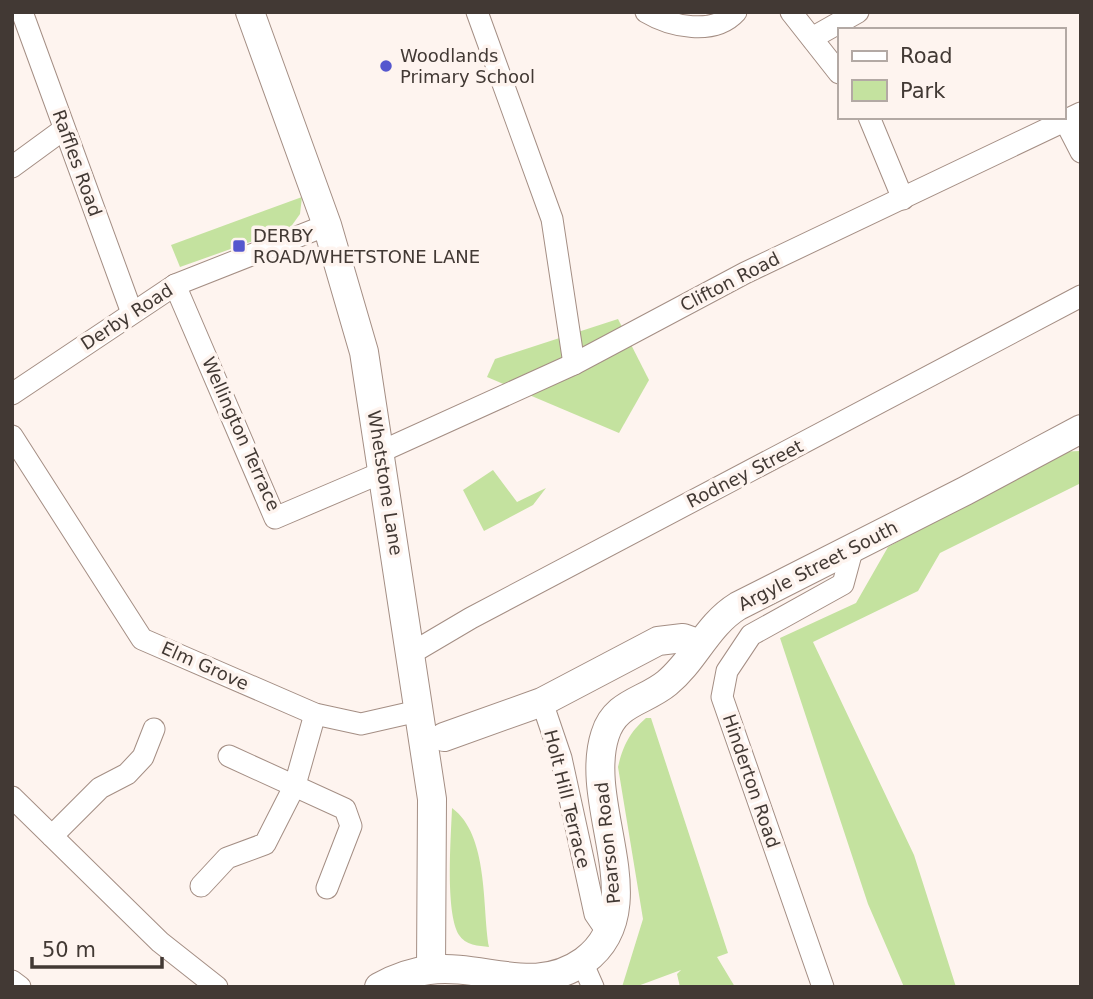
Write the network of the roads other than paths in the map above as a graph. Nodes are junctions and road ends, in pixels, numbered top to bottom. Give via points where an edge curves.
1 (22, 12) edge
2 (250, 12) edge
3 (477, 12) edge
4 (646, 12) edge
5 (736, 12) edge
6 (791, 12) edge
7 (858, 12) edge
8 (812, 38) junction
9 (838, 72) edge
10 (1073, 117) edge
11 (870, 119) edge
12 (64, 129) junction
13 (1081, 152) edge
14 (12, 167) edge
15 (903, 200) junction
16 (327, 225) junction
17 (175, 285) junction
18 (1081, 296) edge
19 (132, 313) junction
20 (574, 364) junction
21 (12, 394) edge
22 (1081, 429) edge
23 (12, 436) edge
24 (381, 462) junction
25 (853, 547) junction
26 (700, 644) junction
27 (410, 654) junction
28 (542, 702) junction
29 (418, 711) junction
30 (315, 714) junction
31 (154, 729) dead end
32 (444, 737) dead end
33 (229, 756) dead end
34 (295, 785) junction
35 (12, 797) edge
36 (52, 836) junction
37 (201, 886) dead end
38 (327, 888) dead end
39 (608, 933) junction
40 (588, 975) edge
41 (432, 978) edge
42 (12, 981) edge
43 (518, 983) edge
44 (20, 987) edge
45 (217, 987) edge
46 (379, 987) edge
47 (824, 987) edge

1 - 12 street, Raffles Road
2 - 16 main road, Whetstone Lane
3 - 20 street via 552,219
4 - 5 street via 681,25 709,27
6 - 8 street
7 - 8 street
8 - 9 street
10 - 13 street
10 - 15 street, Clifton Road
11 - 15 street
12 - 14 street
12 - 19 street, Raffles Road
15 - 20 street, Clifton Road via 745,273
16 - 17 street, Derby Road
16 - 24 main road, Whetstone Lane via 364,352
17 - 19 street, Derby Road
17 - 24 street, Wellington Terrace via 275,518
18 - 27 street, Rodney Street
19 - 21 street, Derby Road
20 - 24 street, Clifton Road
22 - 25 main road, Argyle Street South
23 - 30 street, Elm Grove via 142,639
24 - 27 main road, Whetstone Lane
25 - 26 main road, Argyle Street South via 738,606 709,629
25 - 47 street, Hinderton Road via 843,584 751,635 727,671 722,697
26 - 28 main road via 682,638 658,641
26 - 39 main road, Pearson Road via 665,685 616,713 605,733 600,756 601,796 616,897
27 - 29 main road, Whetstone Lane
28 - 32 main road
28 - 39 street, Holt Hill Terrace via 561,758 595,914
29 - 30 street, Elm Grove via 361,724
29 - 41 main road, Whetstone Lane via 432,799
30 - 34 street
31 - 36 street via 143,757 128,774 100,788
33 - 34 street
34 - 37 street via 265,844 227,858
34 - 38 street via 345,809 351,826
35 - 36 street
36 - 45 street via 160,942
39 - 40 main road, Pearson Road
40 - 43 main road, Pearson Road via 553,975
41 - 43 main road, Pearson Road
41 - 46 main road
42 - 44 street

